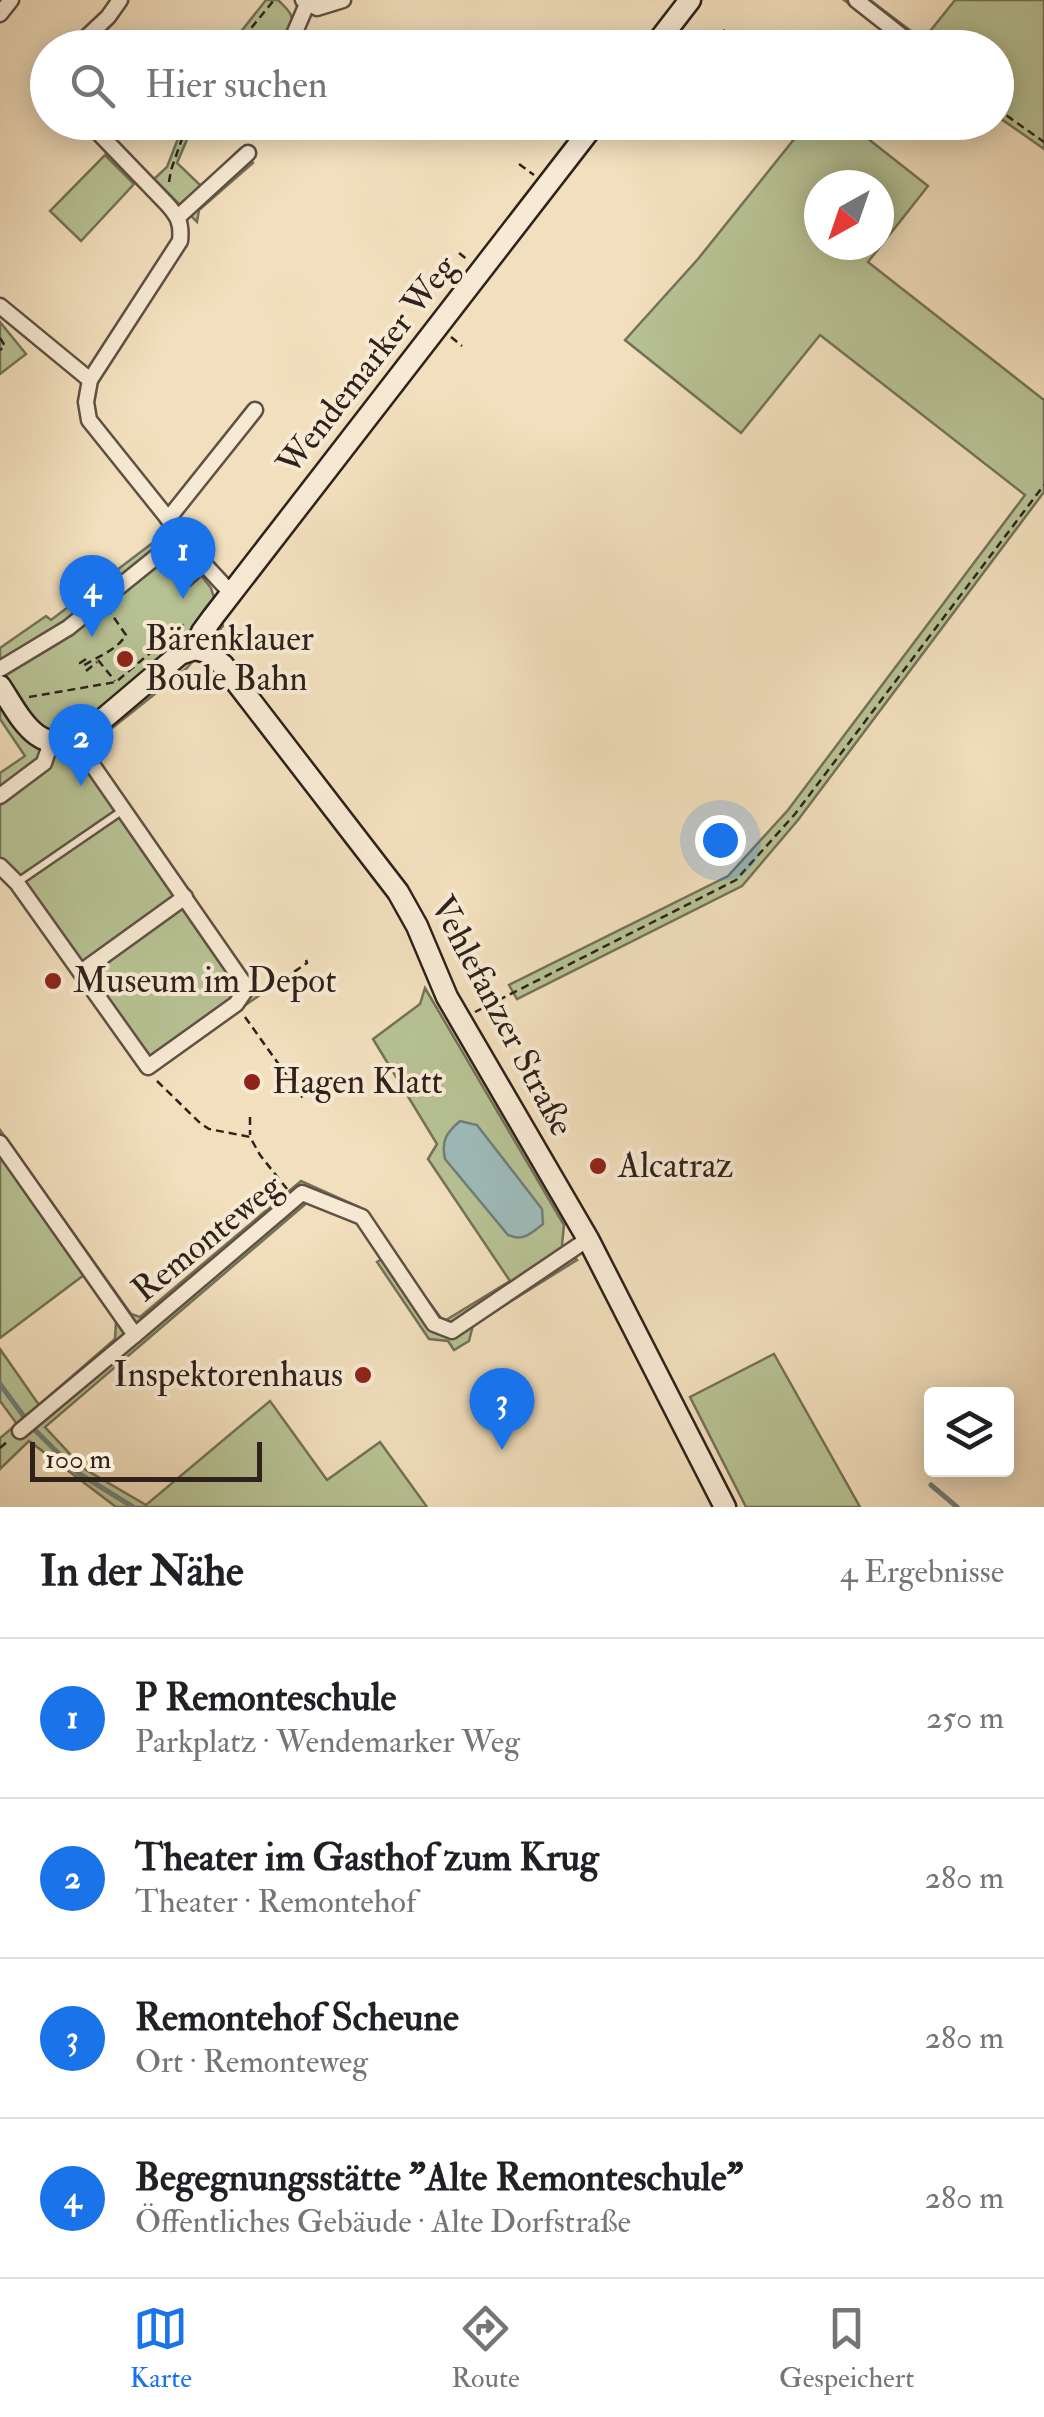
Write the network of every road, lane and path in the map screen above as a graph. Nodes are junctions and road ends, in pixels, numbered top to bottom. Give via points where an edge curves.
1 (11, 0) edge
2 (120, 0) edge
3 (274, 0) edge
4 (343, 0) edge
5 (690, 0) edge
6 (856, 0) edge
7 (307, 1) edge
8 (0, 14) edge
9 (94, 30) edge
10 (250, 30) edge
11 (295, 30) edge
12 (668, 30) edge
13 (894, 30) edge
14 (1014, 121) edge
15 (105, 140) edge
16 (182, 140) edge
17 (582, 140) edge
18 (1044, 142) edge
19 (248, 153) dead end
20 (166, 203) junction
21 (178, 217) junction
22 (0, 306) edge
23 (0, 338) edge
24 (0, 350) edge
25 (90, 380) junction
26 (255, 410) dead end
27 (1044, 485) edge
28 (168, 519) junction
29 (182, 536) junction
30 (206, 566) junction
31 (188, 582) dead end
32 (118, 587) junction
33 (232, 593) junction
34 (190, 619) dead end
35 (195, 649) junction
36 (88, 659) dead end
37 (97, 659) junction
38 (0, 669) edge
39 (86, 671) dead end
40 (116, 682) junction
41 (0, 686) edge
42 (27, 698) dead end
43 (75, 740) junction
44 (51, 742) junction
45 (0, 796) edge
46 (124, 810) junction
47 (0, 866) edge
48 (17, 883) junction
49 (184, 897) junction
50 (306, 960) dead end
51 (81, 972) junction
52 (247, 988) junction
53 (236, 1004) junction
54 (474, 1012) dead end
55 (148, 1067) junction
56 (305, 1102) dead end
57 (250, 1117) dead end
58 (218, 1124) dead end
59 (223, 1132) junction
60 (250, 1137) junction
61 (0, 1143) edge
62 (294, 1199) junction
63 (588, 1239) junction
64 (135, 1335) junction
65 (20, 1431) dead end
66 (723, 1506) edge

1 - 8 street
2 - 9 street
3 - 10 path
4 - 7 street via 317,8
5 - 12 street
6 - 13 street
7 - 11 street
14 - 18 path
15 - 20 street
16 - 20 path
17 - 33 street, Wendemarker Weg
19 - 21 street
20 - 21 street
21 - 25 street via 180,241
22 - 25 street
23 - 24 path
25 - 28 street via 90,420
26 - 28 street
27 - 54 path via 795,814 736,880
28 - 29 street
29 - 30 street
29 - 32 street
30 - 31 lane
30 - 33 street
32 - 37 path via 110,614 126,636
32 - 38 street via 68,628
33 - 35 street, Wendemarker Weg
34 - 40 path
35 - 43 street via 180,654
35 - 63 street, Vehlefanzer Straße via 222,665 398,892 446,997
36 - 37 path
37 - 39 path
37 - 40 path
40 - 42 path
41 - 44 street via 29,730
43 - 44 street
43 - 46 street
44 - 45 street via 44,763
46 - 48 lane
46 - 49 street
47 - 48 street
48 - 51 street
49 - 51 street
49 - 52 street
50 - 52 path via 262,994
51 - 55 street
52 - 53 street
53 - 55 street
53 - 56 path
55 - 59 path via 200,1123
57 - 60 path
58 - 59 path
59 - 60 path
60 - 62 path
61 - 64 street, Remonteweg
62 - 63 street, Remonteweg via 302,1193 362,1217 444,1330 452,1331
62 - 64 street, Remonteweg
63 - 66 street, Vehlefanzer Straße
64 - 65 street, Remonteweg

